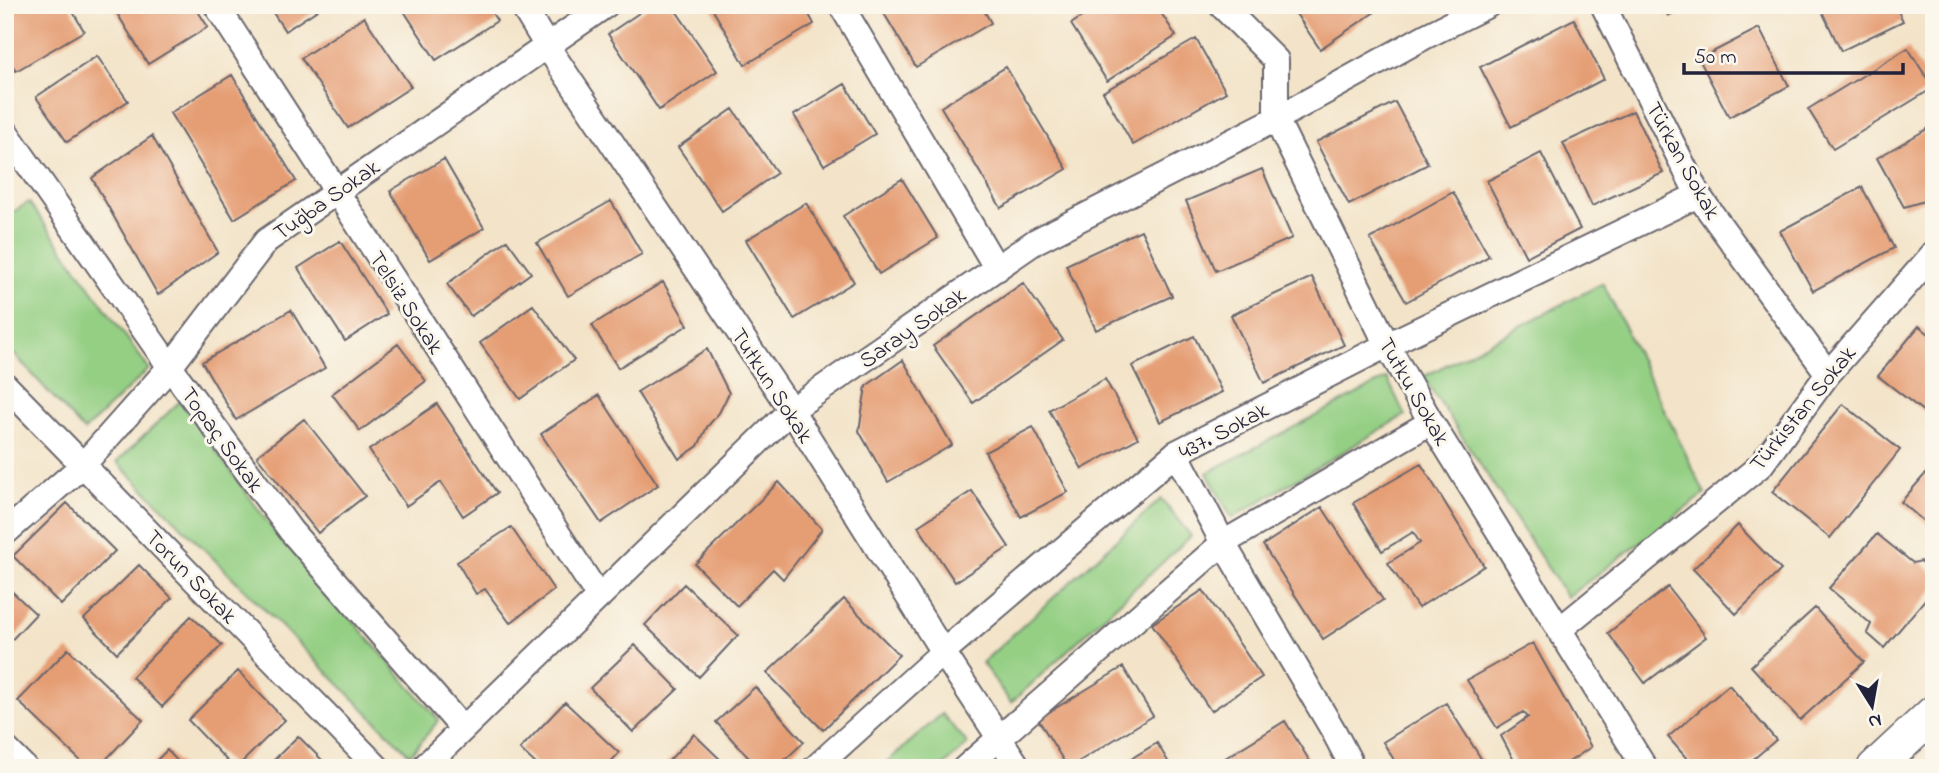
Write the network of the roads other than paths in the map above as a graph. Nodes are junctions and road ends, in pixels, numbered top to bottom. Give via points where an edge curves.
1 (216, 5) edge
2 (522, 5) edge
3 (606, 5) edge
4 (841, 5) edge
5 (1221, 5) edge
6 (1488, 5) edge
7 (1603, 5) edge
8 (547, 46) junction
9 (1276, 119) junction
10 (5, 131) edge
11 (336, 192) junction
12 (1698, 195) junction
13 (1934, 253) edge
14 (997, 269) junction
15 (1387, 345) junction
16 (170, 367) junction
17 (1828, 374) junction
18 (5, 386) edge
19 (791, 410) junction
20 (1431, 422) junction
21 (1176, 453) junction
22 (83, 465) junction
23 (5, 533) edge
24 (1223, 542) junction
25 (599, 597) junction
26 (1559, 630) junction
27 (943, 652) junction
28 (1934, 713) edge
29 (463, 729) junction
30 (1000, 737) junction
31 (5, 748) edge
32 (25, 768) edge
33 (378, 768) edge
34 (423, 768) edge
35 (815, 768) edge
36 (965, 768) edge
37 (1019, 768) edge
38 (1353, 768) edge
39 (1645, 768) edge
40 (1875, 768) edge

1 - 11 street, Telsiz Sokak
2 - 8 street, Tutkun Sokak
3 - 8 street, Tuğba Sokak
4 - 14 street
5 - 9 street, Tutku Sokak via 1276,60
6 - 9 street, Saray Sokak
7 - 12 street, Türkan Sokak
8 - 11 street, Tuğba Sokak
8 - 19 street, Tutkun Sokak
9 - 14 street, Saray Sokak via 1036,241
9 - 15 street, Tutku Sokak
10 - 16 street, Topaç Sokak
11 - 16 street, Tuğba Sokak via 266,241
11 - 25 street, Telsiz Sokak
12 - 15 street, 437. Sokak
12 - 17 street, Türkan Sokak
13 - 17 street, Türkistan Sokak
14 - 19 street, Saray Sokak
15 - 20 street, Tutku Sokak
15 - 21 street, 437. Sokak
16 - 22 street, Tuğba Sokak
16 - 29 street, Topaç Sokak via 291,531
17 - 26 street, Türkistan Sokak via 1761,465
18 - 22 street, Torun Sokak
19 - 25 street, Saray Sokak
19 - 27 street, Tutkun Sokak
20 - 24 street
20 - 26 street, Tutku Sokak
21 - 24 street
21 - 27 street, 437. Sokak
22 - 23 street, Tuğba Sokak
22 - 33 street, Torun Sokak
24 - 30 street
24 - 38 street
25 - 29 street, Saray Sokak
26 - 39 street, Tutku Sokak
27 - 30 street, Tutkun Sokak
27 - 35 street, 437. Sokak
28 - 40 main road
29 - 34 street, Saray Sokak
30 - 36 street
30 - 37 street, Tutkun Sokak
31 - 32 street

